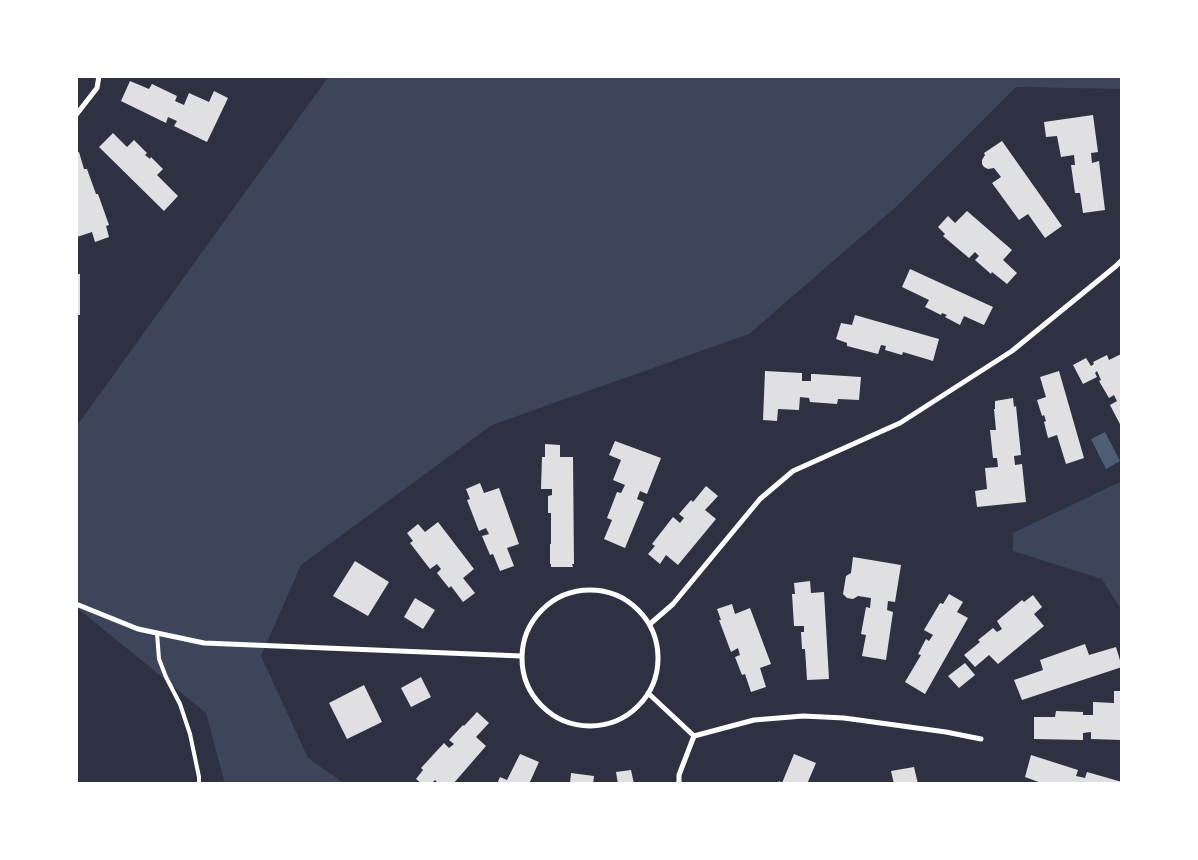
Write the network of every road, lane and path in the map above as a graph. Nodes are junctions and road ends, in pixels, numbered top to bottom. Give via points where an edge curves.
1 (99, 76) edge
2 (76, 115) edge
3 (1122, 260) edge
4 (76, 604) edge
5 (650, 624) junction
6 (157, 633) junction
7 (521, 656) junction
8 (648, 693) junction
9 (694, 736) junction
10 (981, 739) dead end
11 (200, 784) edge
12 (679, 784) edge

1 - 2 street via 97,88
3 - 5 street via 1012,351 900,423 793,471 760,499 673,604
4 - 6 street via 138,629
5 - 7 street via 630,602 603,590 573,591 547,604 534,620 528,628
5 - 8 street via 658,647 657,671
6 - 7 street via 204,643
6 - 11 lane via 166,677 190,734
7 - 8 street via 525,682 539,703 559,719 583,726 609,724 632,712
8 - 9 street
9 - 10 street via 754,720 803,716 844,718
9 - 12 street via 679,775

